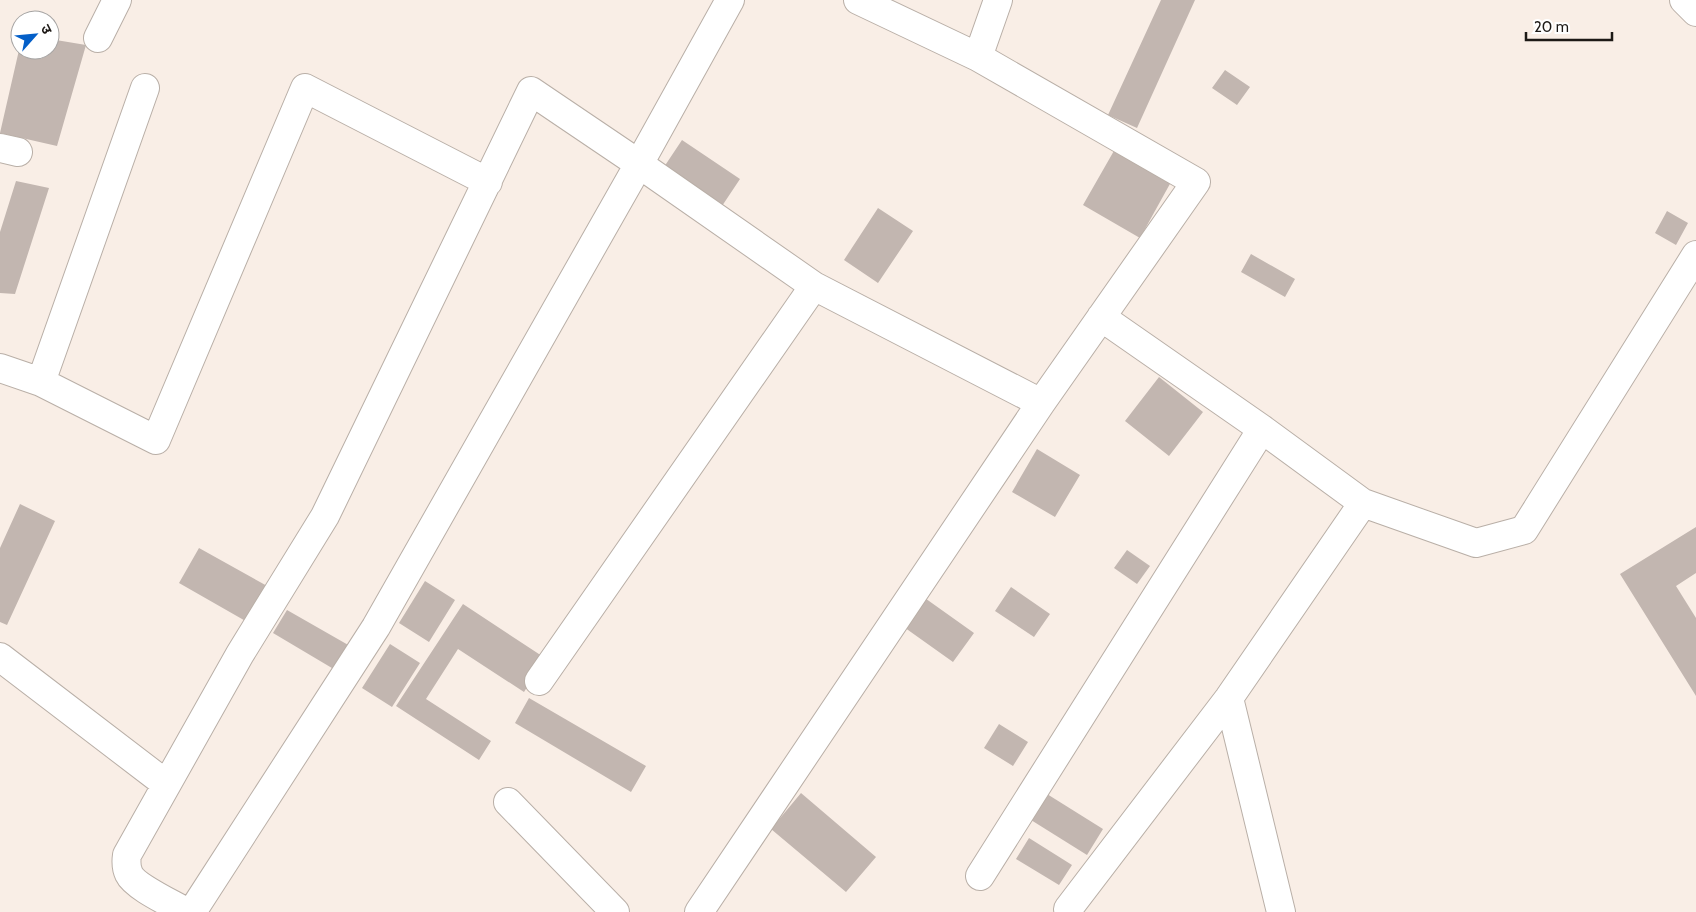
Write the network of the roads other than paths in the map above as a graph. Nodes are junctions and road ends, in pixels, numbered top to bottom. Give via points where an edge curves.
1 (117, 0) edge
2 (730, 0) edge
3 (858, 0) edge
4 (998, 0) edge
5 (1684, 0) edge
6 (1696, 12) edge
7 (98, 38) dead end
8 (978, 56) junction
9 (145, 88) dead end
10 (639, 164) junction
11 (488, 182) junction
12 (1696, 255) edge
13 (814, 286) junction
14 (1101, 317) junction
15 (0, 368) edge
16 (41, 382) junction
17 (1041, 403) junction
18 (1262, 429) junction
19 (1363, 503) junction
20 (0, 657) edge
21 (539, 681) dead end
22 (1229, 698) junction
23 (166, 784) junction
24 (508, 802) dead end
25 (980, 876) dead end
26 (1068, 909) dead end
27 (186, 912) edge
28 (192, 912) edge
29 (615, 912) edge
30 (699, 912) edge
31 (1281, 912) edge

1 - 7 street
2 - 10 street
3 - 8 street
4 - 8 street
5 - 6 street
8 - 14 street via 1196,182
9 - 16 street
10 - 11 street via 531,91
10 - 13 street
10 - 28 street via 376,627
11 - 16 street via 305,88 156,440
11 - 23 street via 325,516 240,654
12 - 19 street via 1524,530 1476,543
13 - 17 street
13 - 21 street
14 - 17 street
14 - 18 street
15 - 16 street
17 - 30 street
18 - 19 street
18 - 25 street
19 - 22 street
20 - 23 street
22 - 26 street
22 - 31 street
23 - 27 street via 127,855 126,864 136,884
24 - 29 street

